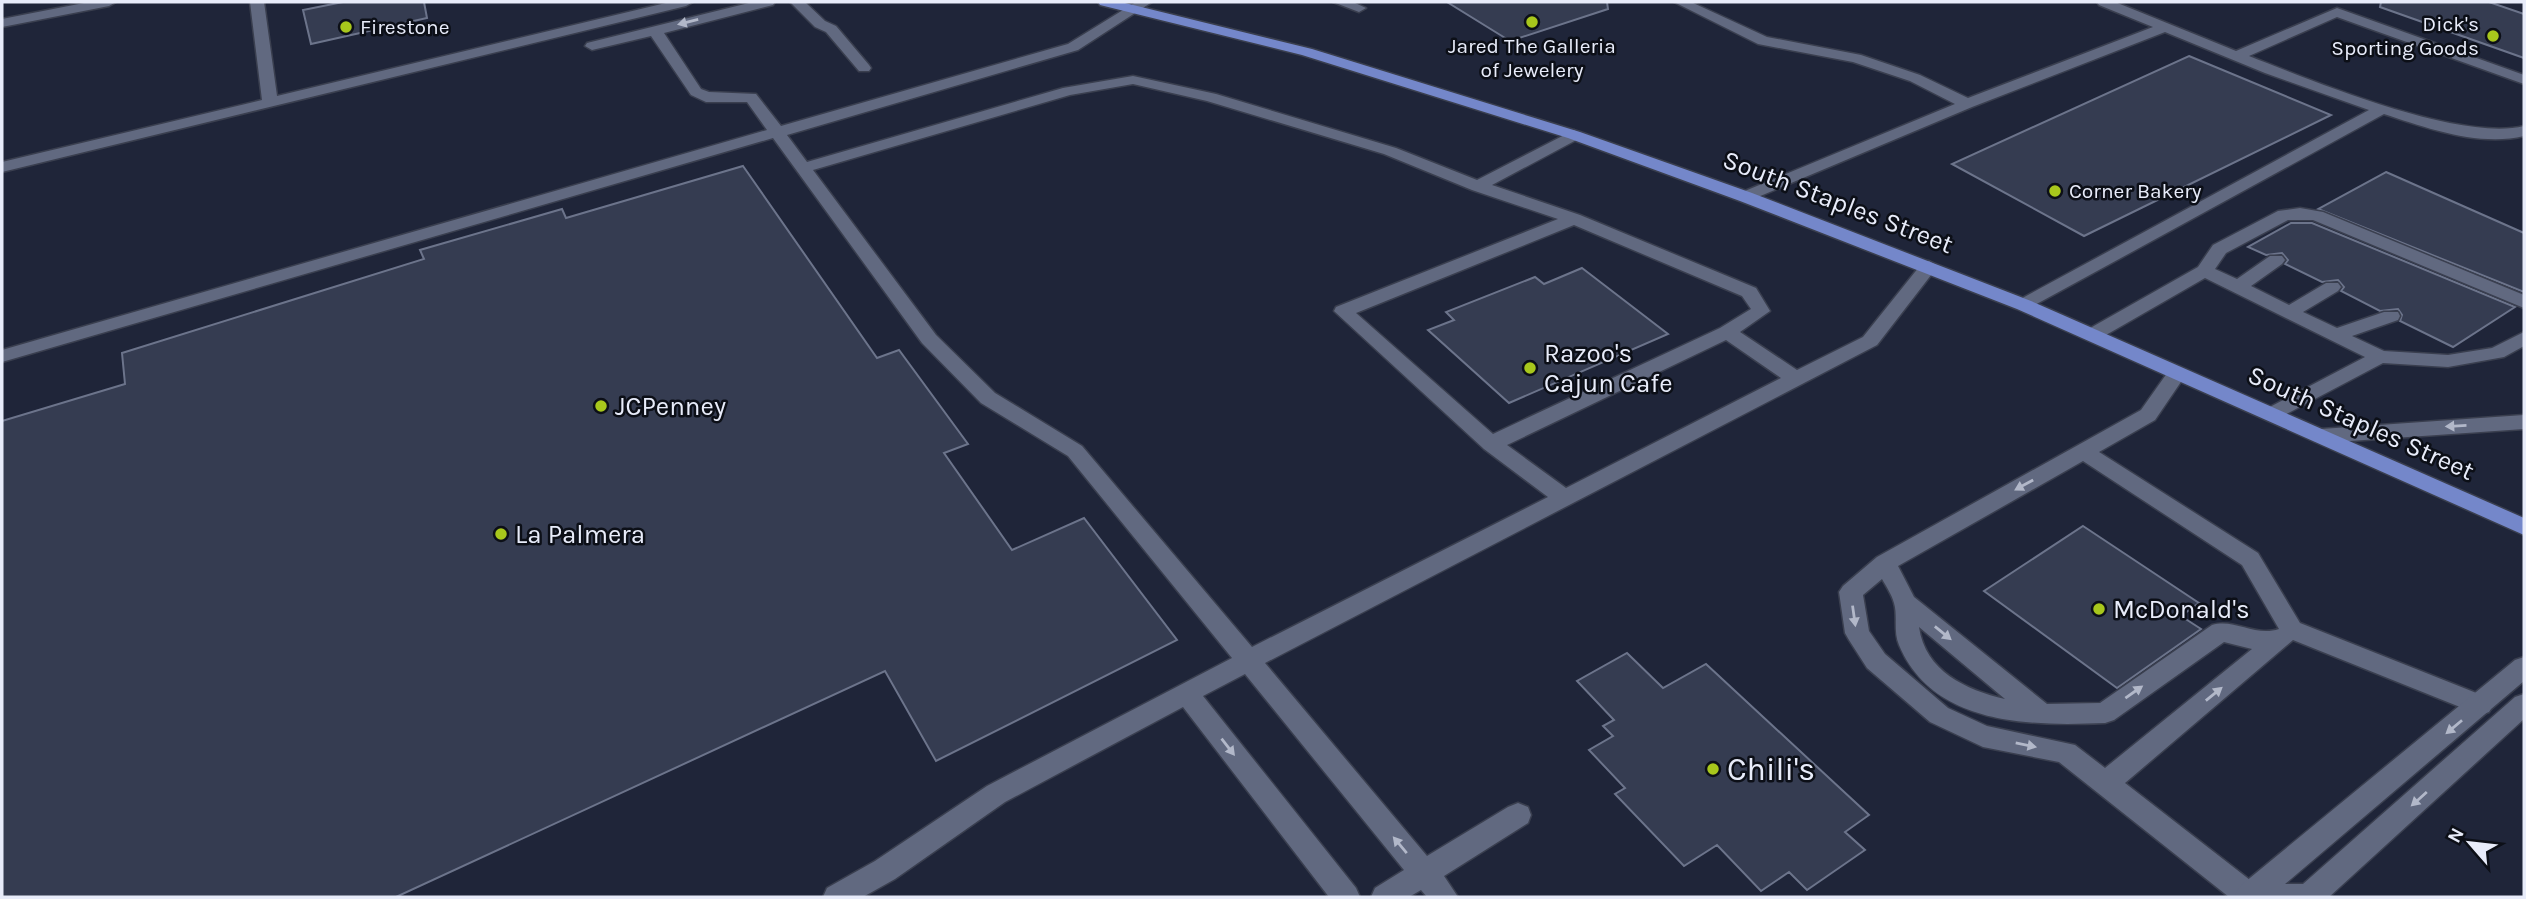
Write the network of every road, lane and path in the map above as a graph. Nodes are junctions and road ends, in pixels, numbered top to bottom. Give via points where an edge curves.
1 (109, 2) edge
2 (257, 2) edge
3 (686, 2) edge
4 (768, 2) edge
5 (797, 2) edge
6 (817, 2) edge
7 (1105, 2) edge
8 (1340, 2) edge
9 (1681, 2) edge
10 (2104, 2) edge
11 (1140, 6) edge
12 (1359, 8) dead end
13 (2, 23) edge
14 (2165, 27) junction
15 (831, 29) junction
16 (655, 31) junction
17 (592, 46) dead end
18 (2237, 56) junction
19 (864, 68) dead end
20 (2524, 80) edge
21 (270, 102) junction
22 (1967, 104) junction
23 (2380, 110) junction
24 (2524, 131) edge
25 (778, 132) junction
26 (1574, 135) junction
27 (2, 167) edge
28 (804, 168) junction
29 (1478, 186) junction
30 (1746, 197) junction
31 (1574, 219) junction
32 (2396, 249) junction
33 (2379, 259) dead end
34 (2276, 260) dead end
35 (1929, 266) junction
36 (2205, 271) junction
37 (2457, 274) junction
38 (2238, 287) junction
39 (2332, 287) dead end
40 (2438, 287) dead end
41 (2524, 302) edge
42 (2024, 305) junction
43 (2290, 312) junction
44 (2392, 316) dead end
45 (1727, 332) junction
46 (2092, 335) junction
47 (2336, 335) junction
48 (2524, 338) edge
49 (2, 356) edge
50 (2380, 357) junction
51 (2177, 373) junction
52 (1796, 379) junction
53 (2273, 414) junction
54 (2524, 422) edge
55 (2321, 436) junction
56 (1491, 444) junction
57 (2084, 452) junction
58 (1565, 498) junction
59 (2524, 527) edge
60 (1885, 563) junction
61 (1906, 603) junction
62 (2283, 637) junction
63 (1246, 662) junction
64 (2524, 667) edge
65 (1186, 693) junction
66 (2524, 704) edge
67 (2480, 705) junction
68 (2042, 715) junction
69 (2105, 784) junction
70 (1518, 815) dead end
71 (1423, 873) junction
72 (837, 897) edge
73 (1346, 897) edge
74 (1385, 897) edge
75 (1444, 897) edge
76 (2248, 897) edge

1 - 13 main road
2 - 21 main road
3 - 21 main road
4 -> 16 main road
5 - 15 main road
6 - 15 main road via 833,18
7 - 11 main road, South Staples Street
8 - 12 main road
9 - 22 main road via 1763,41 1856,58 1915,78
10 - 14 main road
11 - 25 main road via 1073,47
11 - 26 main road, South Staples Street
14 - 18 main road
14 - 22 main road
15 - 19 main road
16 - 17 main road
16 - 25 main road via 696,92 706,97 751,97
18 - 20 main road via 2337,12
18 - 23 main road
21 - 27 main road
22 - 30 main road
23 - 24 main road via 2461,130
23 - 42 main road
25 - 28 main road
25 - 49 main road
26 - 29 main road
26 - 30 main road, South Staples Street
28 - 29 main road via 1068,91 1133,80 1211,97 1390,151
28 - 63 main road via 929,339 988,398 1075,451
29 - 31 main road
30 - 35 main road, South Staples Street
31 - 45 main road via 1749,292 1761,311
31 - 56 main road via 1343,311
32 - 33 main road
32 - 36 main road via 2330,229 2308,215 2284,215 2220,250
32 - 37 main road
34 - 38 main road
35 - 42 main road, South Staples Street
35 - 52 main road via 1870,341
36 - 38 main road
36 - 46 main road
37 - 40 main road
37 - 41 main road
38 - 43 main road
39 - 43 main road
42 - 46 main road, South Staples Street
43 - 47 main road
44 - 47 main road
45 - 52 main road
45 - 56 main road
46 - 51 main road, South Staples Street
47 - 50 main road
48 - 50 main road via 2497,353 2448,361
50 - 53 main road
51 - 53 main road, South Staples Street
51 - 57 main road via 2148,415
52 - 58 main road
53 - 55 main road, South Staples Street
54 -> 55 main road
55 - 59 main road, South Staples Street
56 - 58 main road
57 -> 60 main road
57 - 62 main road via 2250,559
58 - 63 main road
60 - 61 main road
60 -> 69 main road via 1851,592 1857,633 1876,661 1939,715 1983,736 2066,753
61 -> 68 main road
61 - 68 main road via 1910,643 1925,673 1951,691 1996,709
62 - 67 main road
68 -> 62 main road via 2105,713 2220,632
69 -> 62 main road
63 - 65 main road
71 -> 63 main road
64 - 67 main road
65 - 72 main road via 996,794
65 -> 73 main road
66 -> 76 main road via 2309,897
67 -> 76 main road
69 - 76 main road
70 - 71 main road
71 - 74 main road
71 - 75 main road

